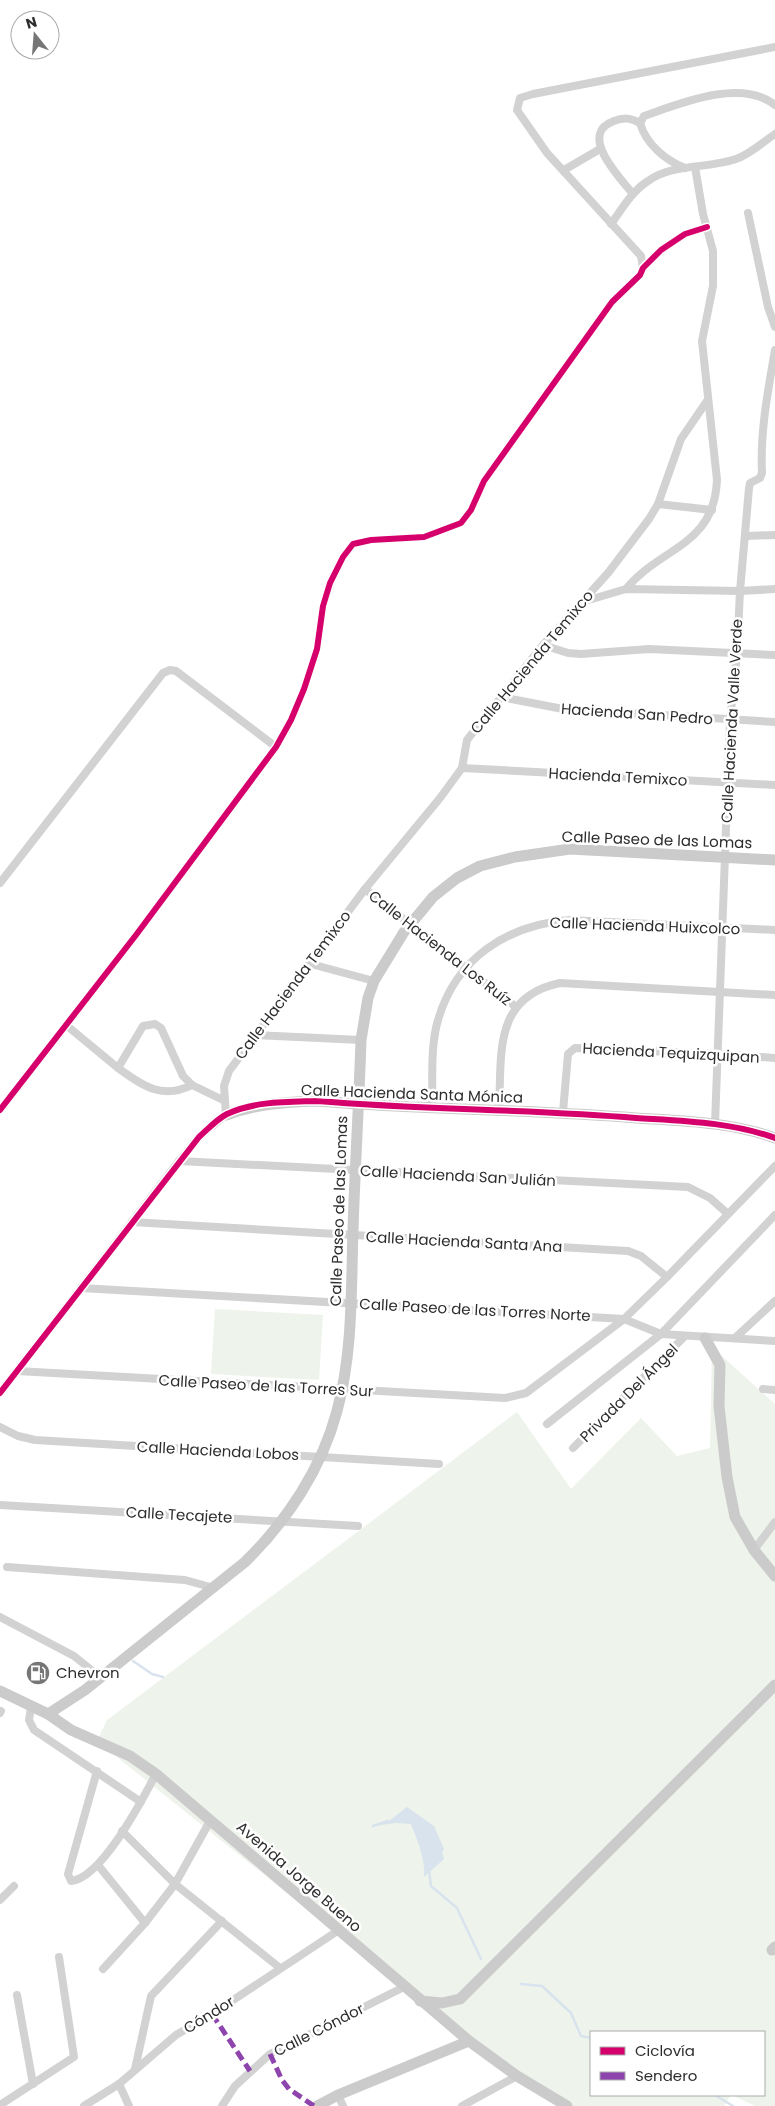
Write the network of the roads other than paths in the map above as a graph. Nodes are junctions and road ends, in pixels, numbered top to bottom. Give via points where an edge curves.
1 (775, 46) edge
2 (775, 105) edge
3 (640, 123) junction
4 (775, 134) edge
5 (600, 149) junction
6 (695, 167) junction
7 (685, 168) junction
8 (564, 170) junction
9 (633, 194) junction
10 (748, 213) dead end
11 (610, 224) junction
12 (707, 227) junction
13 (644, 268) junction
14 (775, 327) edge
15 (775, 350) edge
16 (707, 401) junction
17 (658, 504) junction
18 (712, 510) junction
19 (744, 536) junction
20 (775, 536) edge
21 (775, 588) edge
22 (626, 589) junction
23 (740, 591) junction
24 (581, 603) junction
25 (543, 645) junction
26 (738, 653) junction
27 (775, 655) edge
28 (501, 697) junction
29 (730, 721) junction
30 (775, 722) edge
31 (276, 747) junction
32 (462, 768) junction
33 (728, 782) junction
34 (775, 785) edge
35 (724, 857) junction
36 (775, 860) edge
37 (0, 883) edge
38 (365, 889) junction
39 (411, 923) junction
40 (723, 928) junction
41 (775, 930) edge
42 (310, 964) junction
43 (465, 967) junction
44 (374, 981) junction
45 (720, 992) junction
46 (775, 995) edge
47 (516, 1007) junction
48 (66, 1025) junction
49 (254, 1035) junction
50 (361, 1040) junction
51 (718, 1054) junction
52 (775, 1058) edge
53 (118, 1068) junction
54 (192, 1085) junction
55 (223, 1100) junction
56 (358, 1104) junction
57 (432, 1107) junction
58 (0, 1110) edge
59 (498, 1110) junction
60 (562, 1112) junction
61 (226, 1114) junction
62 (715, 1124) junction
63 (775, 1138) edge
64 (179, 1161) junction
65 (775, 1166) edge
66 (355, 1171) junction
67 (728, 1214) junction
68 (775, 1215) edge
69 (132, 1222) junction
70 (353, 1236) junction
71 (667, 1278) junction
72 (81, 1288) junction
73 (775, 1301) edge
74 (351, 1303) junction
75 (624, 1319) junction
76 (660, 1334) junction
77 (684, 1337) junction
78 (705, 1338) junction
79 (736, 1338) junction
80 (775, 1341) edge
81 (17, 1371) junction
82 (763, 1389) dead end
83 (775, 1390) edge
84 (342, 1391) junction
85 (0, 1393) edge
86 (547, 1424) dead end
87 (0, 1427) edge
88 (573, 1448) dead end
89 (321, 1456) junction
90 (439, 1464) dead end
91 (0, 1505) edge
92 (282, 1520) junction
93 (775, 1522) edge
94 (358, 1526) dead end
95 (754, 1550) junction
96 (7, 1567) dead end
97 (775, 1576) edge
98 (214, 1588) junction
99 (0, 1617) edge
100 (100, 1677) junction
101 (775, 1685) edge
102 (0, 1691) edge
103 (31, 1707) junction
104 (48, 1714) junction
105 (97, 1771) junction
106 (156, 1774) junction
107 (141, 1802) junction
108 (210, 1821) junction
109 (122, 1831) junction
110 (98, 1865) junction
111 (176, 1884) junction
112 (14, 1886) dead end
113 (0, 1900) edge
114 (222, 1921) junction
115 (145, 1923) junction
116 (339, 1930) junction
117 (59, 1957) dead end
118 (280, 1968) junction
119 (102, 1969) dead end
120 (404, 1987) junction
121 (17, 1995) dead end
122 (420, 2001) junction
123 (468, 2041) junction
124 (135, 2070) junction
125 (518, 2076) junction
126 (33, 2084) junction
127 (119, 2084) junction
128 (338, 2095) junction
129 (0, 2105) edge
130 (84, 2106) edge
131 (129, 2106) edge
132 (222, 2106) edge
133 (318, 2106) edge
134 (343, 2106) edge
135 (462, 2106) edge
136 (567, 2106) edge

1 - 8 street via 520,98 517,110
2 - 3 street via 756,94 718,94 644,116
3 - 5 street via 627,118 609,123 600,136
3 - 7 street via 662,155
4 - 6 street via 736,159
5 - 8 street
5 - 9 street
6 - 7 street
6 - 12 street
7 - 9 street via 660,174
8 - 11 street
9 - 11 street
10 - 14 street
11 - 13 street via 641,256
12 - 13 street via 685,234 661,250
12 - 16 street via 714,251 714,269 702,341
13 - 31 street via 600,318 484,481 471,510 461,523 424,537 353,544 343,557 323,606 317,649 304,689
15 - 19 street, Calle Hacienda Valle Verde via 760,443 762,473 760,478 750,482
16 - 17 street, Calle Hacienda Temixco via 681,439
16 - 18 street via 717,480
17 - 18 street
17 - 24 street, Calle Hacienda Temixco via 608,573
18 - 22 street via 697,533 644,571
19 - 20 street
19 - 23 street, Calle Hacienda Valle Verde
21 - 23 street
22 - 23 street
22 - 24 street
23 - 26 street, Calle Hacienda Valle Verde
24 - 25 street, Calle Hacienda Temixco
25 - 26 street via 582,654 649,649
25 - 28 street, Calle Hacienda Temixco
26 - 27 street
26 - 29 street, Calle Hacienda Valle Verde
28 - 29 street, Hacienda San Pedro via 563,709
28 - 32 street, Calle Hacienda Temixco via 467,740
29 - 30 street, Hacienda San Pedro
29 - 33 street, Calle Hacienda Valle Verde
31 - 37 street via 176,671 163,673
31 - 48 street
32 - 33 street, Hacienda Temixco
32 - 38 street, Calle Hacienda Temixco
33 - 34 street, Hacienda Temixco
33 - 35 street, Calle Hacienda Valle Verde
35 - 36 street, Calle Paseo de las Lomas
35 - 39 street, Calle Paseo de las Lomas via 570,849 515,856 480,866 457,878 433,897
35 - 40 street, Calle Hacienda Valle Verde
38 - 39 street, Calle Hacienda Los Ruíz
38 - 42 street, Calle Hacienda Temixco
39 - 43 street, Calle Hacienda Los Ruíz
39 - 44 street, Calle Paseo de las Lomas
40 - 41 street, Calle Hacienda Huixcolco
40 - 43 street, Calle Hacienda Huixcolco via 569,920 544,922 503,938
40 - 45 street, Calle Hacienda Valle Verde
42 - 44 street
42 - 49 street, Calle Hacienda Temixco
43 - 47 street, Calle Hacienda Los Ruíz
43 - 57 street, Calle Hacienda Huixcolco via 438,1019
44 - 50 street, Calle Paseo de las Lomas
45 - 46 street
45 - 47 street via 560,983 531,994
45 - 51 street, Calle Hacienda Valle Verde
47 - 59 street via 503,1036
48 - 53 street
48 - 58 street
49 - 50 street
49 - 55 street, Calle Hacienda Temixco via 229,1071
50 - 56 street, Calle Paseo de las Lomas
51 - 52 street, Hacienda Tequizquipan
51 - 60 street, Hacienda Tequizquipan via 575,1048 568,1054
51 - 62 street, Calle Hacienda Valle Verde
53 - 54 street via 161,1092 180,1091
53 - 54 street via 143,1026 155,1024 161,1028 183,1076
54 - 55 street
55 - 61 street, Calle Hacienda Temixco
56 - 57 street, Calle Hacienda Santa Mónica
56 - 61 street, Calle Hacienda Santa Mónica via 280,1102
56 - 66 street, Calle Paseo de las Lomas
57 - 59 street, Calle Hacienda Santa Mónica
59 - 60 street, Calle Hacienda Santa Mónica
60 - 62 street, Calle Hacienda Santa Mónica
61 - 64 street, Calle Hacienda Santa Mónica via 199,1137
62 - 63 street, Calle Hacienda Santa Mónica via 754,1130
64 - 66 street, Calle Hacienda San Julián
64 - 69 street, Calle Hacienda Santa Mónica
65 - 67 street
66 - 67 street, Calle Hacienda San Julián via 688,1187 710,1198
66 - 70 street, Calle Paseo de las Lomas
67 - 71 street
68 - 76 street
69 - 70 street, Calle Hacienda Santa Ana
69 - 72 street, Calle Hacienda Santa Mónica
70 - 71 street, Calle Hacienda Santa Ana via 628,1251 641,1256
70 - 74 street, Calle Paseo de las Lomas
71 - 75 street
72 - 74 street, Calle Paseo de las Torres Norte
72 - 81 street, Calle Hacienda Santa Mónica
73 - 79 street
74 - 75 street, Calle Paseo de las Torres Norte
74 - 84 street, Calle Paseo de las Lomas
75 - 76 street, Calle Paseo de las Torres Norte
75 - 84 street, Calle Paseo de las Torres Sur via 526,1392 516,1396
76 - 77 street, Calle Paseo de las Torres Norte
76 - 86 street
77 - 78 street, Calle Paseo de las Torres Norte
77 - 88 street, Privada Del Ángel
78 - 79 street, Calle Paseo de las Torres Norte
78 - 95 street via 720,1365 719,1406 735,1517
79 - 80 street, Calle Paseo de las Torres Norte
81 - 84 street, Calle Paseo de las Torres Sur
81 - 85 street, Calle Hacienda Santa Mónica
82 - 83 street
84 - 89 street, Calle Paseo de las Lomas
87 - 89 street, Calle Hacienda Lobos via 35,1440
89 - 90 street, Calle Hacienda Lobos
89 - 92 street, Calle Paseo de las Lomas
91 - 92 street, Calle Tecajete
92 - 94 street, Calle Tecajete
92 - 98 street, Calle Paseo de las Lomas via 258,1550
93 - 95 street
95 - 97 street
96 - 98 street via 185,1580
98 - 100 street, Calle Paseo de las Lomas
99 - 100 street via 74,1656
100 - 104 street, Calle Paseo de las Lomas
101 - 122 street via 460,1999 442,2003
102 - 103 street, Avenida Jorge Bueno
103 - 104 street, Avenida Jorge Bueno
103 - 105 street via 29,1720 34,1730
104 - 106 street, Avenida Jorge Bueno via 71,1730 130,1756
105 - 107 street
105 - 110 street via 69,1879 76,1881
106 - 107 street
106 - 108 street, Avenida Jorge Bueno
107 - 109 street
108 - 111 street
108 - 116 street, Avenida Jorge Bueno
109 - 110 street
109 - 111 street
110 - 115 street
111 - 114 street
111 - 115 street
112 - 113 street
114 - 118 street
114 - 124 street via 151,1996
115 - 119 street
116 - 118 street, Cóndor
116 - 120 street, Avenida Jorge Bueno
117 - 126 street via 74,2057
118 - 124 street, Cóndor via 176,2035
120 - 122 street, Avenida Jorge Bueno
120 - 132 street, Calle Cóndor via 270,2054 235,2086
121 - 126 street
122 - 123 street, Avenida Jorge Bueno
123 - 125 street, Avenida Jorge Bueno
123 - 128 street
124 - 127 street, Cóndor
125 - 135 street
125 - 136 street, Avenida Jorge Bueno
126 - 129 street
127 - 130 street, Cóndor
127 - 131 street
128 - 133 street
128 - 134 street

